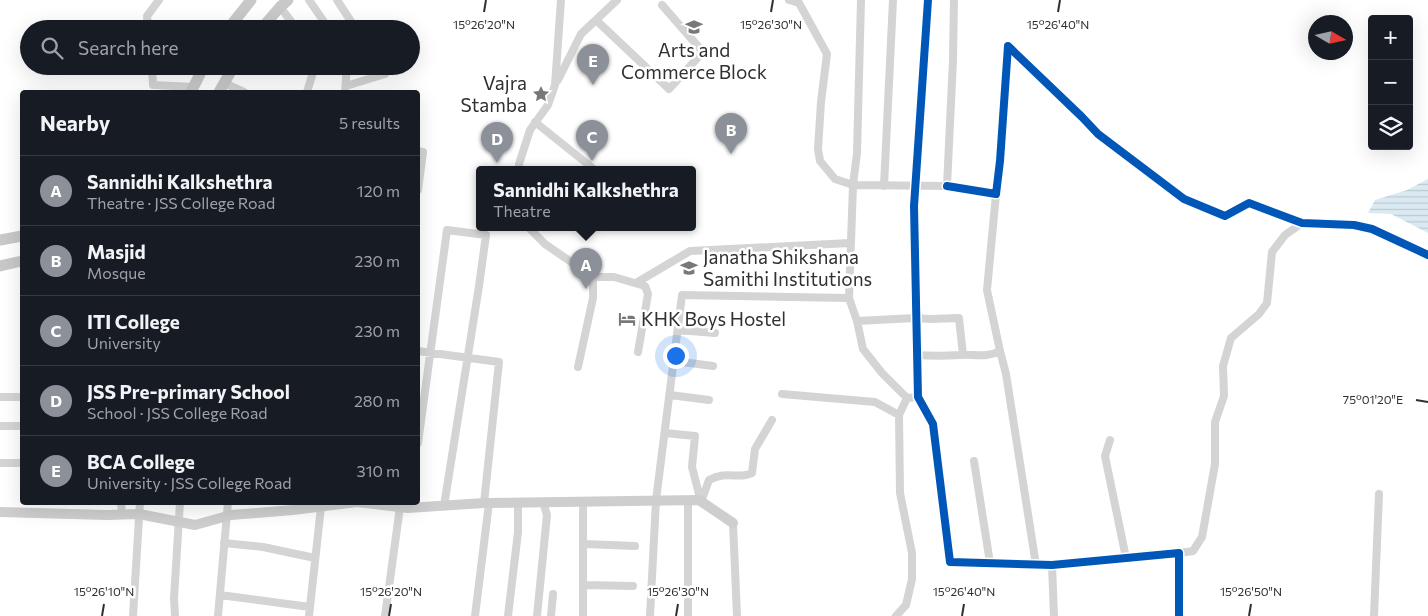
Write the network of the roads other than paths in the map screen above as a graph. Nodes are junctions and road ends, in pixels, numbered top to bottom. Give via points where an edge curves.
1 (159, 0) edge
2 (251, 0) edge
3 (309, 0) edge
4 (338, 0) edge
5 (561, 0) edge
6 (617, 0) edge
7 (789, 0) edge
8 (860, 0) edge
9 (893, 0) edge
10 (928, 0) edge
11 (954, 0) edge
12 (284, 4) edge
13 (662, 5) dead end
14 (148, 20) edge
15 (235, 20) edge
16 (269, 20) edge
17 (292, 20) edge
18 (323, 20) edge
19 (350, 20) edge
20 (596, 20) junction
21 (152, 75) edge
22 (200, 75) edge
23 (229, 75) edge
24 (312, 75) edge
25 (346, 75) edge
26 (382, 75) edge
27 (555, 85) junction
28 (221, 88) edge
29 (345, 89) edge
30 (192, 90) edge
31 (308, 90) edge
32 (536, 122) junction
33 (420, 151) edge
34 (520, 166) edge
35 (590, 166) edge
36 (420, 175) edge
37 (853, 185) junction
38 (884, 186) junction
39 (947, 186) junction
40 (915, 187) junction
41 (996, 194) junction
42 (1302, 223) junction
43 (533, 231) edge
44 (20, 236) edge
45 (0, 240) edge
46 (850, 243) junction
47 (1428, 255) edge
48 (20, 261) edge
49 (0, 266) edge
50 (593, 277) junction
51 (636, 283) junction
52 (849, 298) junction
53 (915, 318) junction
54 (857, 321) junction
55 (678, 330) junction
56 (715, 333) dead end
57 (420, 351) edge
58 (1000, 351) junction
59 (638, 352) dead end
60 (431, 353) junction
61 (916, 355) junction
62 (963, 355) junction
63 (468, 357) junction
64 (674, 361) junction
65 (713, 366) dead end
66 (578, 367) dead end
67 (670, 394) junction
68 (782, 394) dead end
69 (0, 397) edge
70 (20, 397) edge
71 (918, 397) junction
72 (907, 398) junction
73 (709, 400) dead end
74 (899, 415) junction
75 (772, 420) dead end
76 (0, 426) edge
77 (20, 426) edge
78 (420, 429) edge
79 (665, 433) junction
80 (1110, 440) dead end
81 (974, 461) dead end
82 (0, 463) edge
83 (20, 463) edge
84 (1379, 494) dead end
85 (656, 500) junction
86 (688, 500) junction
87 (518, 502) junction
88 (543, 502) junction
89 (583, 502) junction
90 (702, 502) junction
91 (487, 503) junction
92 (121, 505) edge
93 (140, 505) edge
94 (180, 505) edge
95 (228, 505) edge
96 (335, 505) edge
97 (294, 506) edge
98 (406, 506) edge
99 (444, 506) junction
100 (321, 507) junction
101 (0, 512) edge
102 (122, 514) junction
103 (139, 514) junction
104 (226, 516) junction
105 (179, 522) junction
106 (732, 524) joint
107 (224, 543) junction
108 (584, 544) junction
109 (635, 546) dead end
110 (1179, 553) junction
111 (315, 558) junction
112 (1126, 558) junction
113 (990, 563) junction
114 (1036, 565) junction
115 (1052, 565) junction
116 (583, 585) junction
117 (633, 586) dead end
118 (553, 594) dead end
119 (220, 595) junction
120 (310, 607) junction
121 (133, 616) edge
122 (175, 616) edge
123 (218, 616) edge
124 (309, 616) edge
125 (385, 616) edge
126 (475, 616) edge
127 (508, 616) edge
128 (537, 616) edge
129 (551, 616) edge
130 (582, 616) edge
131 (650, 616) edge
132 (688, 616) edge
133 (737, 616) edge
134 (896, 616) edge
135 (1054, 616) edge
136 (1179, 616) edge
137 (1374, 616) edge

1 - 14 street
2 - 15 main road
3 - 18 street
4 - 19 street
5 - 27 street
6 - 20 street
7 - 37 street via 800,3 827,54 821,102 820,161 835,179
8 - 37 street via 857,153
9 - 38 street
10 - 40 street
11 - 39 street
12 - 16 main road
12 - 17 street
13 - 20 street via 703,52 669,89
20 - 27 street via 581,34
21 - 30 street via 153,85
22 - 30 main road
23 - 28 main road
24 - 31 street
25 - 29 street
26 - 29 street
27 - 32 street via 548,105
32 - 34 street via 530,130
32 - 35 street
33 - 36 street via 423,152
37 - 38 street
37 - 46 street
38 - 40 street
39 - 40 street
39 - 41 street
40 - 53 street
41 - 42 street via 1008,46 1098,134 1184,199 1225,216 1250,203
41 - 58 street via 987,290
42 - 47 street via 1372,229
42 - 110 street via 1285,235 1272,252 1267,303 1231,338 1223,366 1224,396 1215,422 1215,464 1202,537 1193,551
43 - 50 street via 545,244
44 - 45 main road
46 - 51 street via 690,251
46 - 52 street
48 - 49 main road
50 - 51 street via 614,277
50 - 66 street via 593,298
51 - 59 street via 645,286 648,294
52 - 54 street
52 - 55 street via 682,295
53 - 54 street
53 - 61 street
53 - 62 street via 959,318
54 - 72 street via 863,349
55 - 56 street
55 - 64 street
57 - 60 street
58 - 62 street
58 - 114 street
60 - 63 street
60 - 63 street via 447,230 486,235
60 - 78 street
61 - 62 street
61 - 71 street
63 - 91 street via 499,362
63 - 99 street
64 - 65 street
64 - 67 street
67 - 73 street
67 - 79 street
68 - 74 street via 875,402
69 - 70 street
71 - 72 street
71 - 113 street via 933,424 950,562
72 - 74 street
74 - 134 street via 900,493 912,553 912,579 906,605
75 - 90 street via 755,449 752,473 716,476 709,480
76 - 77 street
79 - 85 street
79 - 90 street via 695,436 692,467
80 - 112 street via 1105,456
81 - 113 street
82 - 83 street
84 - 137 street
85 - 86 street
85 - 89 street
85 - 131 street
86 - 90 street
86 - 132 street
87 - 88 street
87 - 91 street
87 - 127 street via 518,532
88 - 89 street
88 - 128 street via 547,515
89 - 108 street
90 - 106 street
91 - 99 street
91 - 126 street
92 - 102 street
93 - 103 street
94 - 105 street
95 - 104 street
96 - 100 street
97 - 100 street
97 - 104 street
98 - 99 street
98 - 125 street
100 - 111 street
101 - 102 street
102 - 103 street
103 - 105 street
103 - 121 street
104 - 105 street via 196,525
104 - 107 street
105 - 122 street
106 - 133 street
107 - 111 street
107 - 119 street
108 - 109 street
108 - 116 street
110 - 112 street
110 - 136 street
111 - 120 street
112 - 115 street
113 - 114 street
114 - 115 street
115 - 135 street
116 - 117 street
116 - 130 street
118 - 129 street
119 - 120 street
119 - 123 street
120 - 124 street

